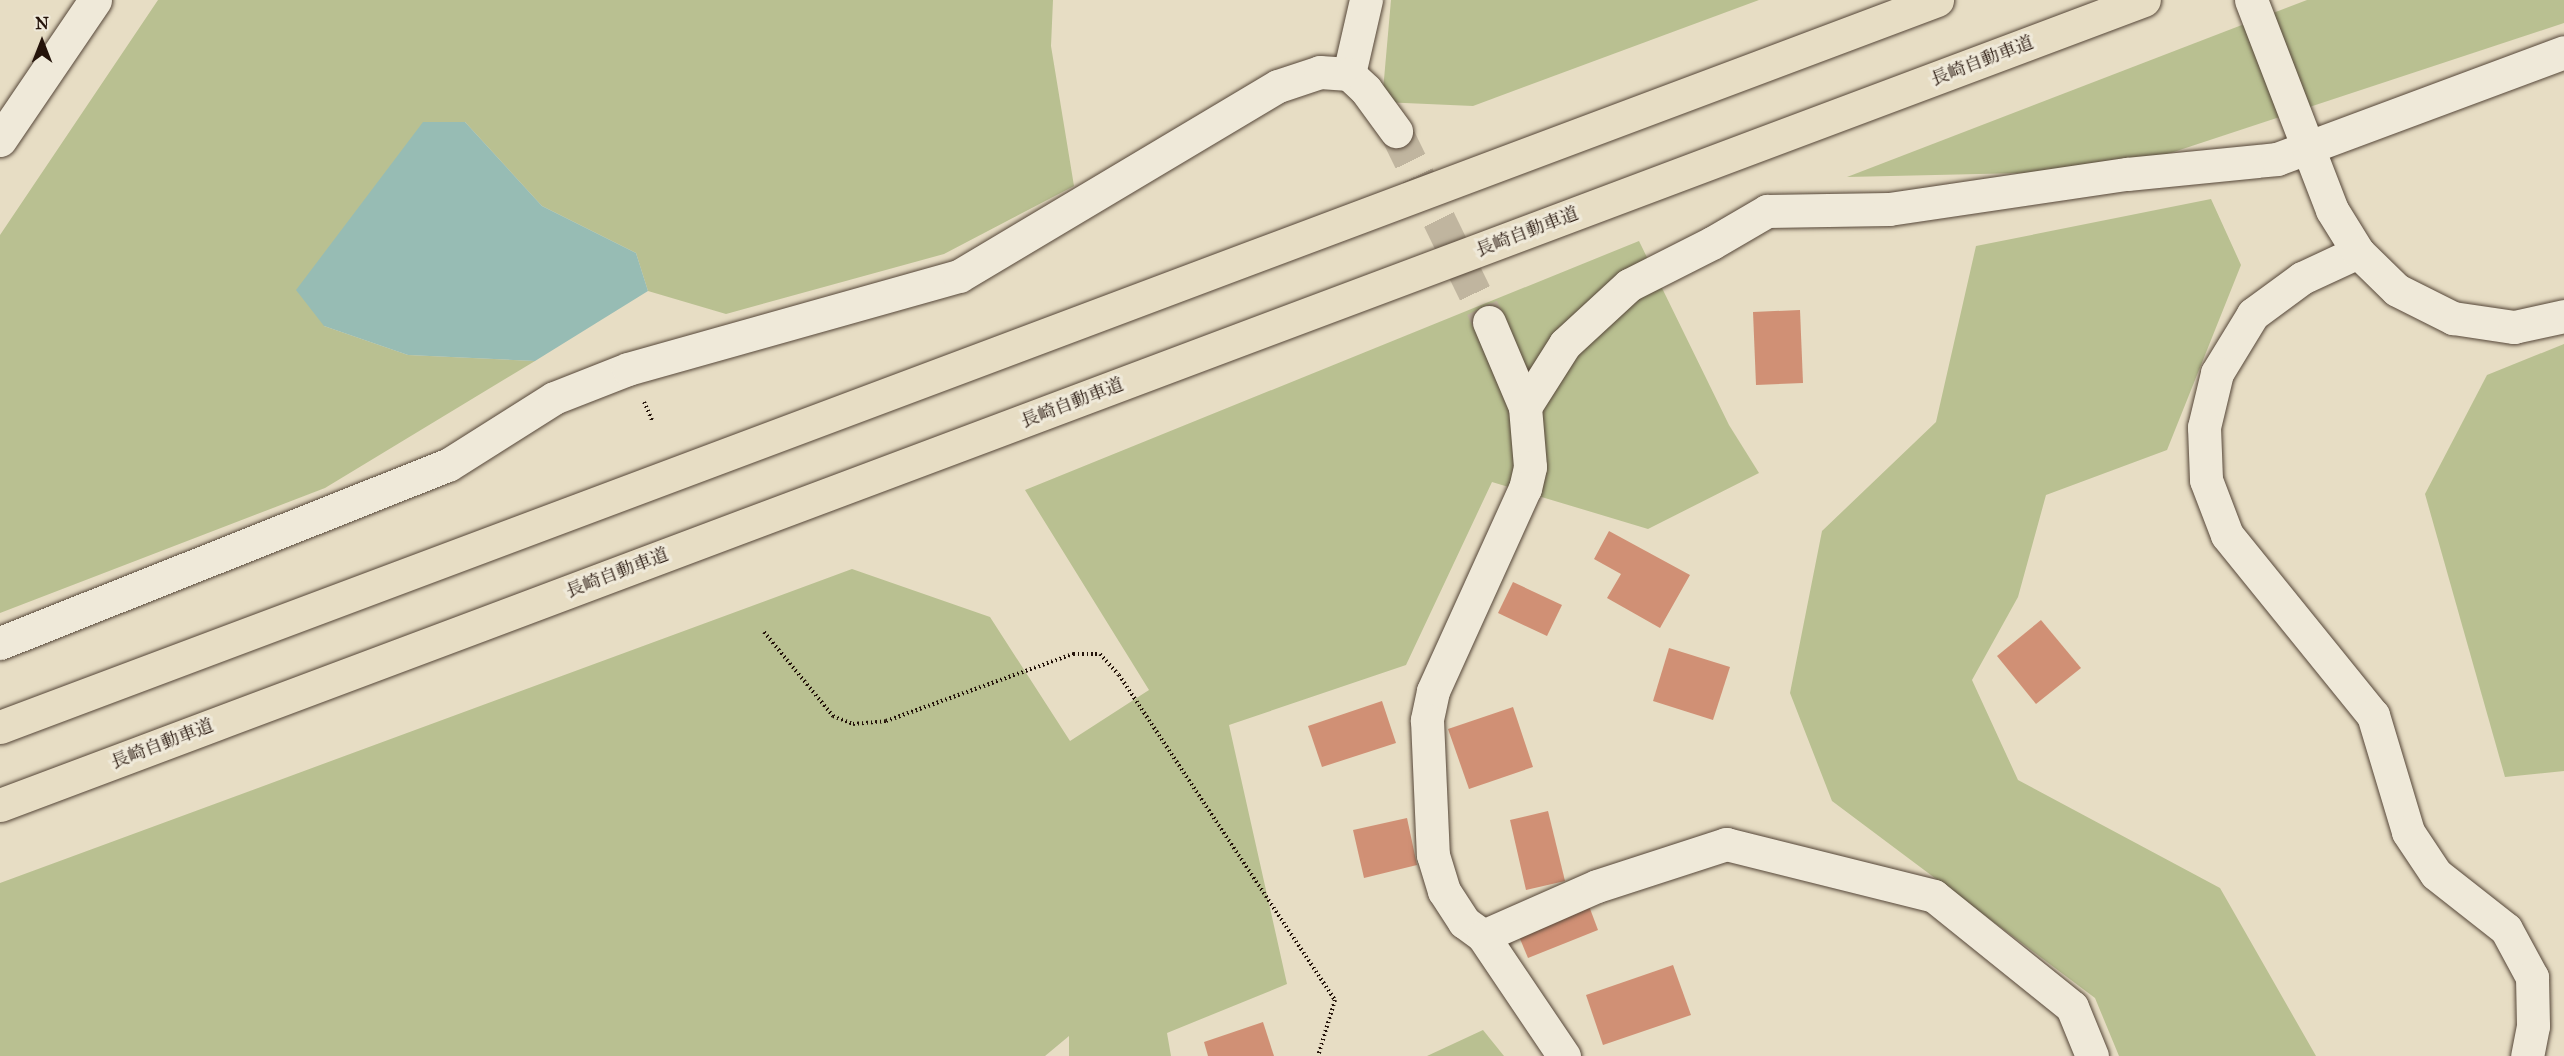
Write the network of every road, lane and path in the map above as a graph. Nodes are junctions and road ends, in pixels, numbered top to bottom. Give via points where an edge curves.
1 (95, 0) edge
2 (1366, 0) edge
3 (1937, 0) edge
4 (2144, 0) edge
5 (2251, 0) edge
6 (2564, 52) edge
7 (1349, 74) junction
8 (1396, 131) tunnel mouth
9 (0, 140) edge
10 (2309, 148) junction
11 (2358, 252) junction
12 (2564, 316) edge
13 (1489, 322) tunnel mouth
14 (1525, 407) junction
15 (764, 632) dead end
16 (0, 643) edge
17 (0, 727) edge
18 (0, 805) edge
19 (1483, 936) junction
20 (1318, 1056) edge
21 (1564, 1056) edge
22 (2092, 1056) edge
23 (2527, 1056) edge

1 - 9 street
2 - 7 street
3 - 17 highway
4 - 18 highway, 長崎自動車道
5 - 10 street
6 - 10 street
7 - 8 street
7 - 16 street via 1320,72 1278,86 959,276 628,369 554,398 448,465
10 - 11 street via 2332,210
10 - 14 street via 2277,159 2127,174 1889,209 1767,211 1629,285 1565,344
11 - 12 street via 2397,290 2452,318 2514,327
11 - 23 street via 2302,278 2253,314 2217,374 2204,426 2206,480 2227,535 2373,715 2408,832 2436,874 2506,929 2532,977 2533,1026
13 - 14 street
14 - 19 street via 1530,467 1525,488 1433,691 1427,720 1433,855 1444,891 1464,922
15 - 20 path via 833,716 853,724 886,721 1073,654 1100,654 1119,675 1335,1000
19 - 21 street
19 - 22 street via 1597,886 1726,844 1934,896 2072,1007

